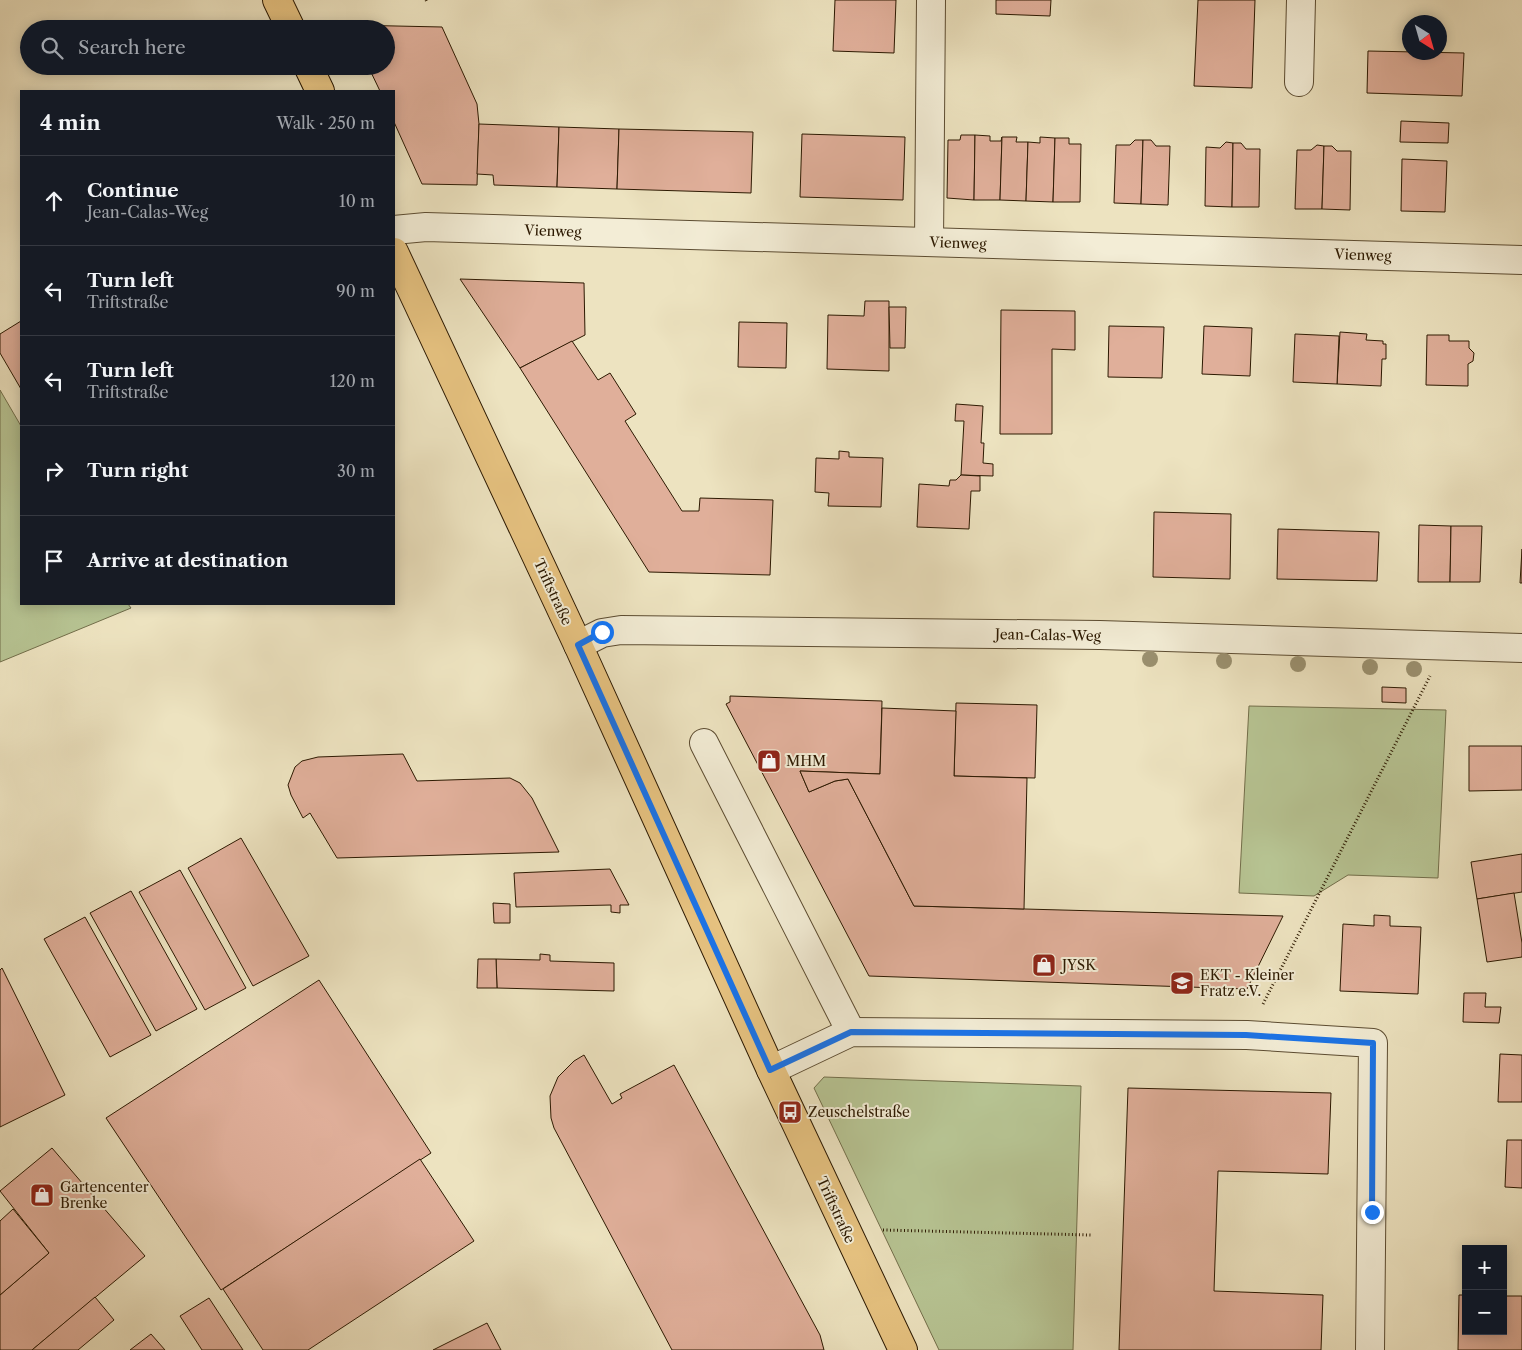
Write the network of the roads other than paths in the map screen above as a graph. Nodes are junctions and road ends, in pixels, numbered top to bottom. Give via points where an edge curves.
1 (278, 0) edge
2 (931, 0) edge
3 (1301, 0) edge
4 (287, 20) edge
5 (312, 75) edge
6 (1299, 82) dead end
7 (320, 90) edge
8 (395, 230) edge
9 (929, 242) junction
10 (395, 254) edge
11 (1522, 260) edge
12 (578, 645) junction
13 (1522, 648) edge
14 (704, 743) dead end
15 (851, 1032) junction
16 (770, 1070) junction
17 (903, 1350) edge
18 (1370, 1350) edge

1 - 4 main road
2 - 9 street
3 - 6 street
5 - 7 main road
8 - 9 street, Vienweg via 426,227
9 - 11 street, Vienweg
10 - 12 main road, Triftstraße
12 - 13 street, Jean-Calas-Weg via 602,632 620,630 1100,636
12 - 16 main road, Triftstraße
14 - 15 street
15 - 16 street
15 - 18 street via 1246,1035 1373,1043
16 - 17 main road, Triftstraße

